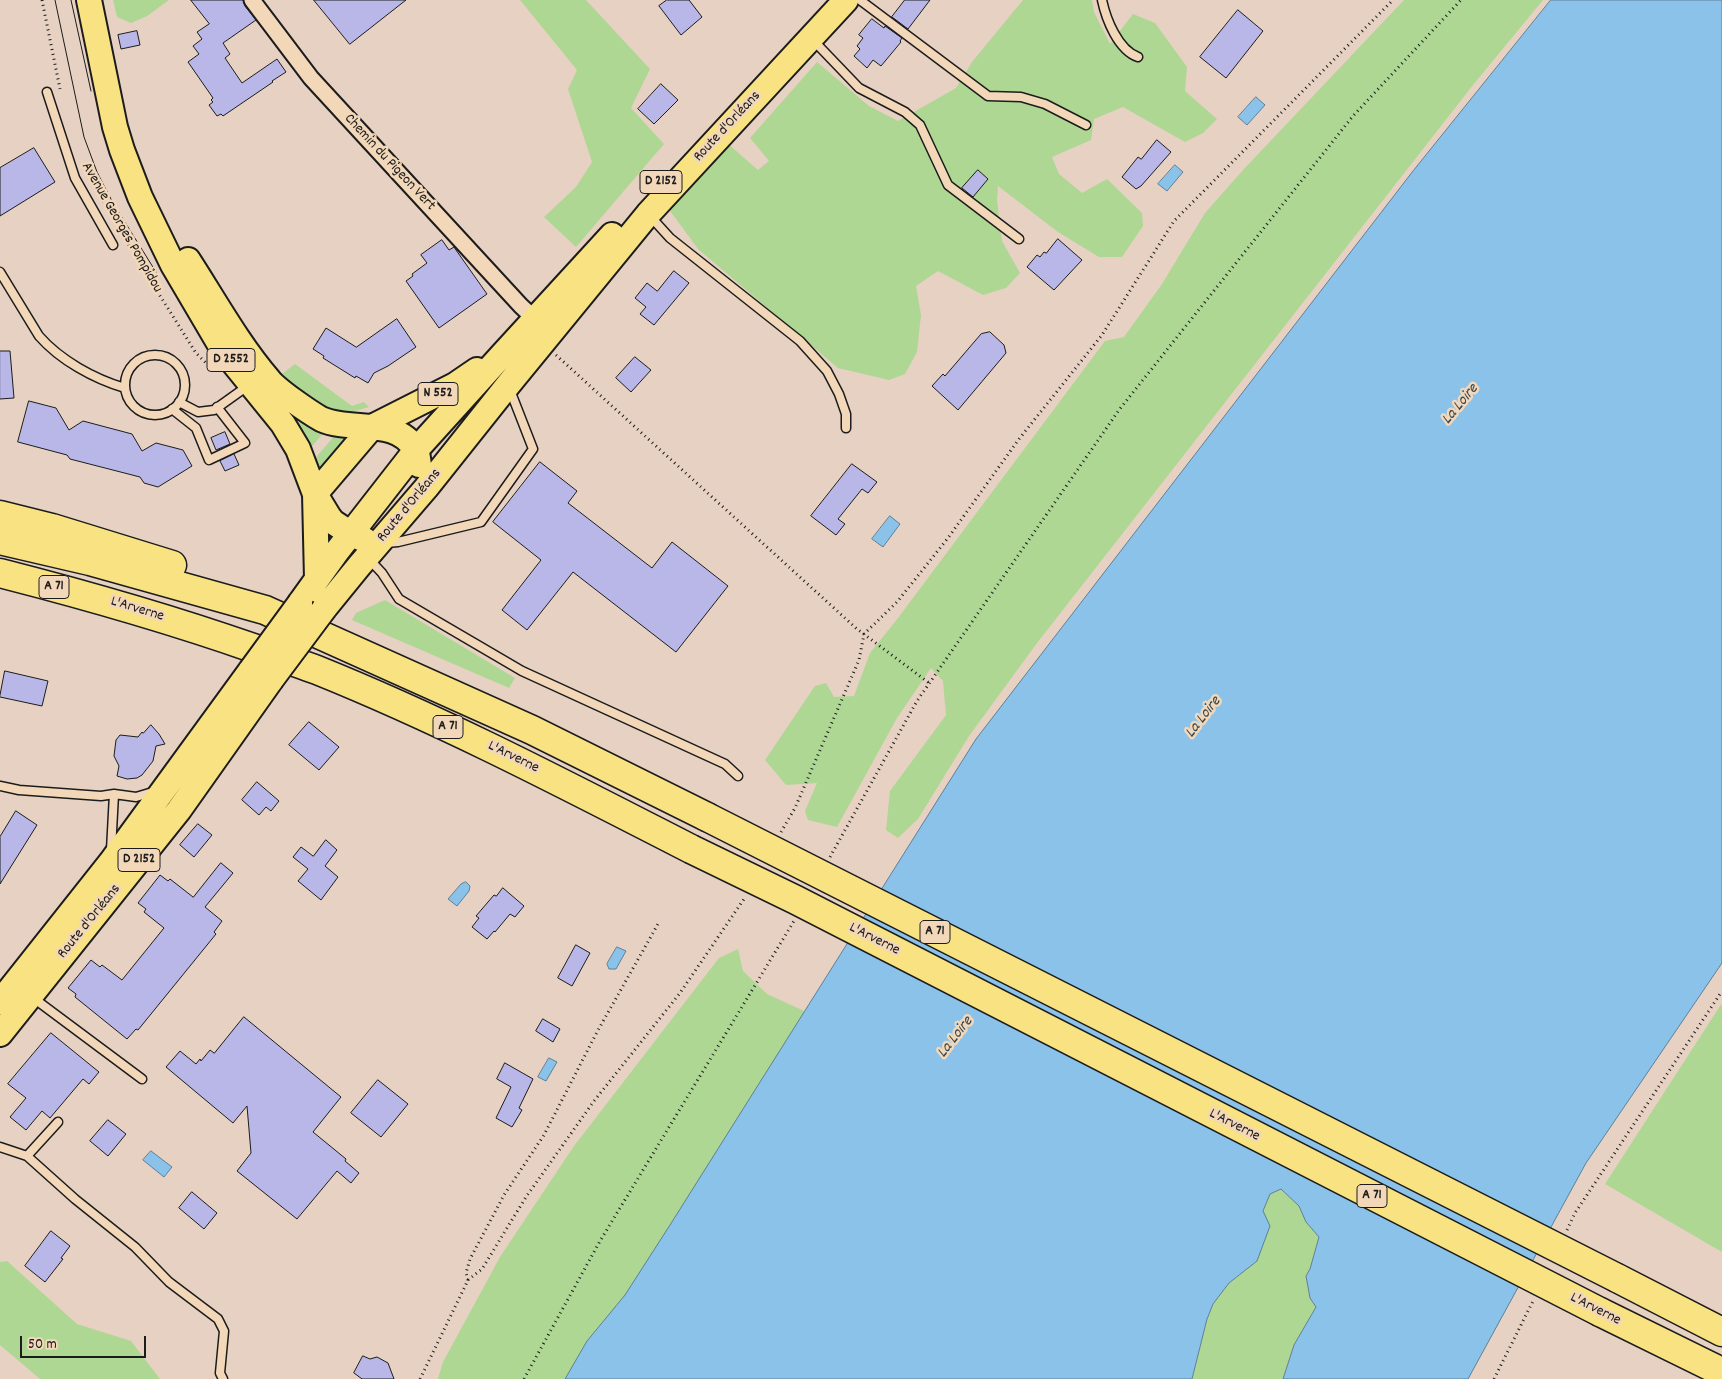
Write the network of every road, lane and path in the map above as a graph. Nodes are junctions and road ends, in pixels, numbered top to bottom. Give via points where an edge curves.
1 (42, 0) edge
2 (89, 0) edge
3 (252, 0) edge
4 (829, 0) edge
5 (846, 0) edge
6 (860, 0) edge
7 (1102, 0) edge
8 (1393, 0) edge
9 (1461, 0) edge
10 (811, 37) junction
11 (1138, 57) dead end
12 (47, 92) dead end
13 (61, 96) dead end
14 (1086, 125) dead end
15 (92, 182) dead end
16 (648, 214) junction
17 (153, 221) junction
18 (1019, 239) dead end
19 (114, 245) dead end
20 (0, 272) edge
21 (535, 319) junction
22 (553, 352) dead end
23 (502, 354) junction
24 (209, 367) dead end
25 (251, 383) junction
26 (508, 385) junction
27 (125, 388) junction
28 (179, 402) junction
29 (217, 407) junction
30 (172, 409) junction
31 (372, 427) junction
32 (846, 428) dead end
33 (416, 450) junction
34 (426, 488) junction
35 (315, 494) junction
36 (0, 516) edge
37 (351, 534) junction
38 (0, 540) edge
39 (373, 550) junction
40 (0, 573) edge
41 (317, 579) junction
42 (0, 590) edge
43 (265, 610) junction
44 (194, 627) junction
45 (864, 634) junction
46 (261, 675) junction
47 (929, 683) junction
48 (738, 776) dead end
49 (0, 786) edge
50 (165, 788) junction
51 (114, 794) junction
52 (781, 834) dead end
53 (111, 862) junction
54 (825, 865) dead end
55 (746, 894) dead end
56 (797, 917) dead end
57 (658, 924) dead end
58 (1722, 991) edge
59 (30, 995) junction
60 (3, 1015) edge
61 (142, 1079) dead end
62 (58, 1122) dead end
63 (0, 1147) edge
64 (27, 1156) junction
65 (1566, 1231) dead end
66 (468, 1280) junction
67 (1537, 1292) dead end
68 (1722, 1332) edge
69 (1722, 1372) edge
70 (223, 1379) edge
71 (420, 1379) edge
72 (524, 1379) edge
73 (1494, 1379) edge

1 - 13 path
2 - 17 main road, Avenue Georges Pompidou / D 2552 via 113,119 140,197
3 - 21 street, Chemin du Pigeon Vert via 311,78
4 - 21 main road, Route d'Orléans / D 2152
5 - 10 main road, Route d'Orléans / D 2152
6 - 14 lane via 988,96 1020,96 1037,101
7 - 11 lane via 1106,19 1130,54
8 - 45 path via 1174,221 1102,335 1019,439 898,602
9 - 47 path via 1353,116 1119,410
10 - 16 main road, Route d'Orléans / D 2152
10 - 18 lane via 859,88 905,112 920,125 948,185
12 - 19 lane via 75,178
15 - 24 path, Avenue Georges Pompidou via 196,353
16 - 26 main road, Route d'Orléans / D 2152
16 - 32 lane via 670,238 800,341 827,371 846,414
17 - 25 main road, Avenue Georges Pompidou / D 2552 via 172,265 223,350
17 - 31 main road, Avenue Georges Pompidou / D 2552 via 184,255 270,382 321,418 333,423
20 - 27 lane via 44,342 107,383
21 - 23 main road, Route d'Orléans / D 2152
22 - 45 path
23 - 31 main road, N 552 via 455,385
23 - 33 main road, Route d'Orléans / D 2152
25 - 29 lane
25 - 35 main road, Avenue Georges Pompidou / D 2552 via 298,449
26 - 34 main road, Route d'Orléans / D 2152
26 - 39 lane via 533,449 482,522
27 - 28 lane via 129,370 135,362 143,357 162,356 178,366 183,374 183,393
27 - 30 lane via 128,398 143,412 163,413
28 - 29 lane via 198,412
28 - 30 lane
29 - 30 lane via 245,443 209,460 196,428
31 - 33 main road, Avenue Georges Pompidou via 392,430
31 - 35 main road
33 - 34 main road
33 - 37 main road, Route d'Orléans / D 2152
34 - 39 main road, Route d'Orléans / D 2152
35 - 37 main road via 333,522
35 - 41 main road
36 - 43 highway via 52,528 211,577
37 - 39 main road
37 - 41 main road, Route d'Orléans / D 2152
38 - 43 highway, A 71 via 90,561
39 - 46 main road, Route d'Orléans / D 2152, bridge via 324,609
39 - 48 lane via 382,573 398,598 522,671 724,764
40 - 44 highway, L'Arverne / A 71
41 - 46 main road, Route d'Orléans / D 2152, bridge via 300,603
42 - 44 highway via 180,637
43 - 68 highway, A 71, bridge via 532,730 707,816
44 - 69 highway, L'Arverne / A 71, bridge via 401,705 508,756
45 - 47 path
45 - 52 path via 859,660
46 - 50 main road, Route d'Orléans / D 2152
46 - 59 main road, Route d'Orléans / D 2152 via 179,810
47 - 54 path
49 - 51 lane via 101,796
50 - 51 lane via 136,797
50 - 53 main road, Route d'Orléans / D 2152
51 - 53 lane
53 - 60 main road, Route d'Orléans / D 2152
55 - 66 path via 680,993 594,1101 526,1197 482,1269
56 - 72 path via 600,1241
57 - 66 path via 544,1135 504,1195 470,1259 466,1273
58 - 65 path
59 - 60 main road, Route d'Orléans / D 2152
59 - 61 lane
62 - 64 lane
63 - 64 lane
64 - 70 lane via 135,1247 169,1282 218,1319 224,1331 220,1373
66 - 71 path
67 - 73 path

